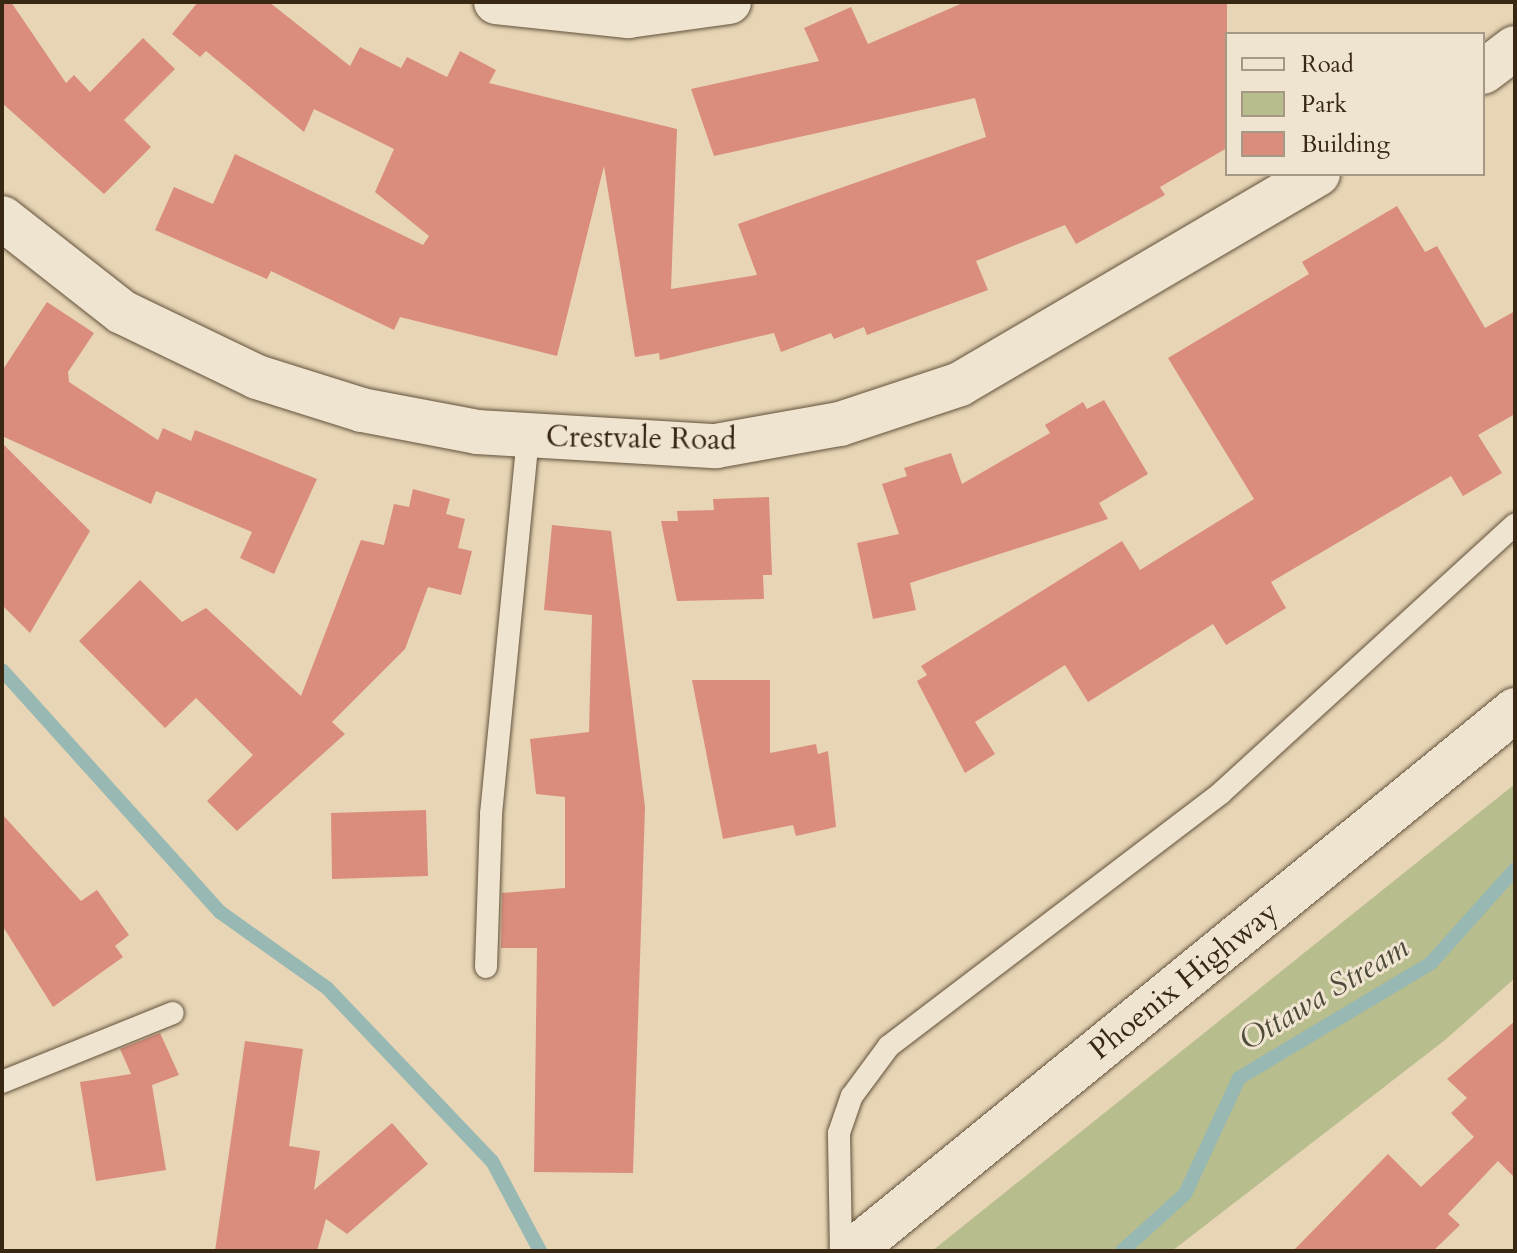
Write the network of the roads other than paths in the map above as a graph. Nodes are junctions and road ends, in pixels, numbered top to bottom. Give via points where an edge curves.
1 (496, 2) edge
2 (729, 2) edge
3 (1515, 48) edge
4 (1485, 70) edge
5 (1315, 176) edge
6 (2, 218) edge
7 (528, 437) junction
8 (1515, 525) edge
9 (1515, 710) edge
10 (486, 967) dead end
11 (173, 1013) dead end
12 (2, 1082) edge
13 (841, 1251) edge
14 (852, 1251) edge

1 - 2 street via 628,16
3 - 4 street
5 - 7 street, Crestvale Road via 960,384 840,424 716,446
6 - 7 street, Crestvale Road via 122,312 257,377 362,410
7 - 10 lane via 491,814
8 - 13 lane via 1221,793 889,1046 852,1096 839,1133
9 - 14 street, Phoenix Highway
11 - 12 lane

